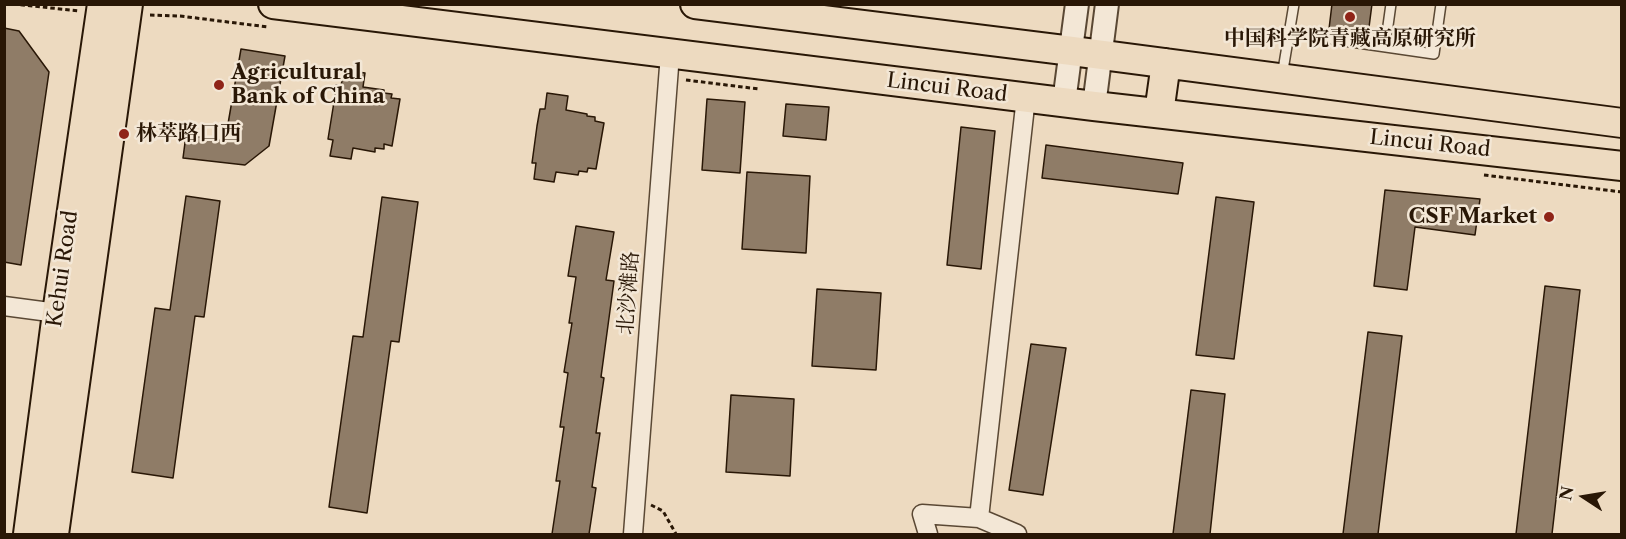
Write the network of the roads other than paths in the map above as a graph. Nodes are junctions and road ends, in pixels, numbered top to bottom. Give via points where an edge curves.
1 (102, 4) edge
2 (128, 4) edge
3 (273, 4) edge
4 (695, 4) edge
5 (1077, 4) edge
6 (1107, 4) edge
7 (1294, 4) edge
8 (1391, 4) edge
9 (1441, 4) edge
10 (1289, 33) junction
11 (1385, 47) junction
12 (1072, 51) junction
13 (670, 54) junction
14 (1102, 55) junction
15 (1166, 63) junction
16 (1282, 78) junction
17 (1026, 98) junction
18 (1064, 102) junction
19 (1095, 106) junction
20 (1159, 113) junction
21 (1622, 123) edge
22 (1622, 166) edge
23 (4, 306) edge
24 (57, 313) junction
25 (979, 518) junction
26 (28, 534) edge
27 (54, 534) edge
28 (633, 534) edge
29 (928, 534) edge
30 (1017, 534) edge

1 - 24 main road, Kehui Road
2 - 27 main road, Kehui Road
3 - 13 main road, Lincui Road
4 - 12 main road
5 - 12 street
6 - 14 street
7 - 10 lane
8 - 11 lane
9 - 11 lane via 1434,54
10 - 11 lane
10 - 16 lane
12 - 14 main road
12 - 18 street
13 - 17 main road, Lincui Road
13 - 28 street, 北沙滩路
14 - 15 main road
14 - 19 street
15 - 16 main road
15 - 20 main road
16 - 21 main road
17 - 18 main road, Lincui Road
17 - 25 street
18 - 19 main road, Lincui Road
19 - 20 main road, Lincui Road
20 - 22 main road, Lincui Road
23 - 24 street
24 - 26 main road, Kehui Road
25 - 29 street via 922,514
25 - 30 street

